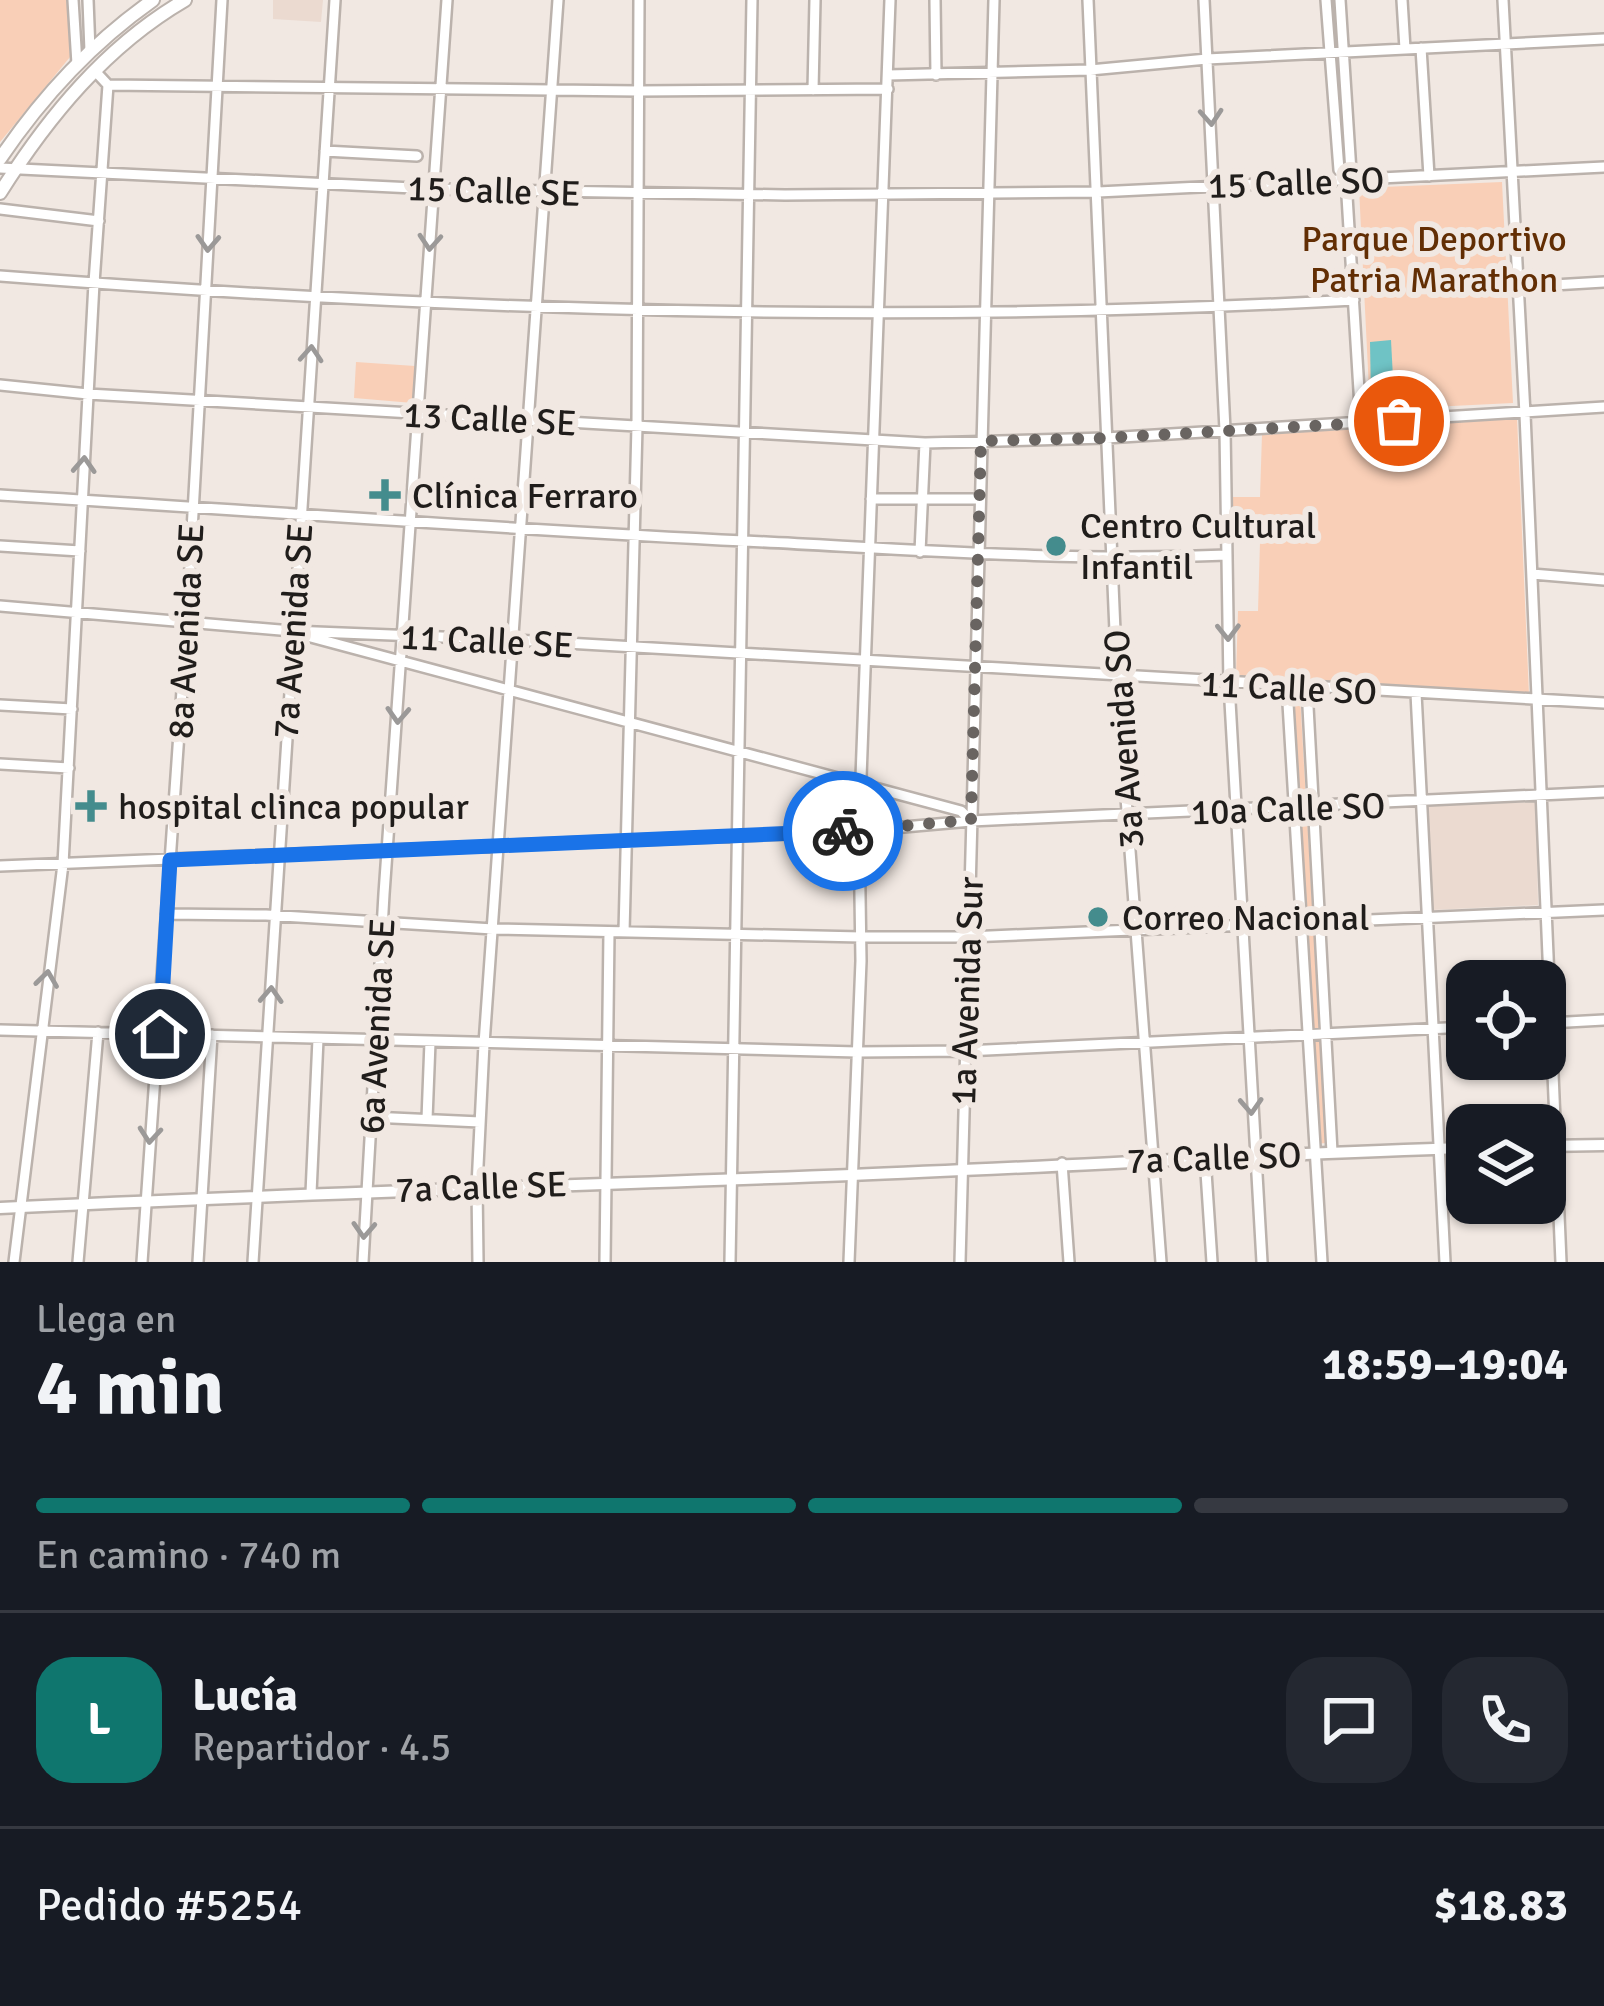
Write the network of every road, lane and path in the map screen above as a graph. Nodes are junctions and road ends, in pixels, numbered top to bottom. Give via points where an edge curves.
1 (74, 0) edge
2 (88, 0) edge
3 (153, 0) edge
4 (185, 0) edge
5 (222, 0) edge
6 (335, 0) edge
7 (447, 0) edge
8 (558, 0) edge
9 (639, 0) edge
10 (752, 0) edge
11 (815, 0) edge
12 (890, 0) edge
13 (934, 0) edge
14 (994, 0) edge
15 (1088, 0) edge
16 (1204, 0) edge
17 (1327, 0) edge
18 (1340, 0) edge
19 (1402, 0) edge
20 (1503, 0) edge
21 (1604, 39) edge
22 (1504, 44) junction
23 (1421, 48) junction
24 (1406, 49) junction
25 (91, 51) junction
26 (1344, 52) junction
27 (1330, 53) junction
28 (1207, 58) junction
29 (77, 64) junction
30 (1090, 70) junction
31 (95, 71) junction
32 (936, 74) junction
33 (991, 74) junction
34 (888, 75) junction
35 (108, 85) junction
36 (330, 87) junction
37 (218, 88) junction
38 (439, 89) junction
39 (749, 89) junction
40 (888, 89) junction
41 (554, 90) junction
42 (813, 90) junction
43 (639, 91) junction
44 (325, 151) junction
45 (417, 155) dead end
46 (5, 166) edge
47 (1604, 167) edge
48 (1511, 172) junction
49 (103, 173) junction
50 (1429, 176) junction
51 (211, 178) junction
52 (1346, 180) junction
53 (322, 183) junction
54 (1215, 185) junction
55 (434, 189) junction
56 (544, 192) junction
57 (1098, 192) junction
58 (0, 193) edge
59 (636, 193) junction
60 (748, 194) junction
61 (988, 194) junction
62 (884, 195) junction
63 (0, 209) edge
64 (98, 221) junction
65 (0, 276) edge
66 (1604, 282) edge
67 (94, 283) junction
68 (1518, 286) junction
69 (205, 290) junction
70 (316, 295) junction
71 (426, 300) junction
72 (1354, 300) junction
73 (537, 307) junction
74 (1220, 308) junction
75 (636, 311) junction
76 (1102, 312) junction
77 (747, 314) junction
78 (984, 314) junction
79 (880, 316) junction
80 (0, 385) edge
81 (88, 394) junction
82 (198, 401) junction
83 (308, 406) junction
84 (1604, 407) edge
85 (420, 413) junction
86 (1525, 414) junction
87 (529, 421) junction
88 (1361, 423) junction
89 (637, 426) junction
90 (1225, 430) junction
91 (745, 433) junction
92 (1106, 438) junction
93 (981, 441) junction
94 (872, 443) junction
95 (925, 443) junction
96 (0, 495) edge
97 (871, 499) junction
98 (980, 499) junction
99 (82, 500) junction
100 (923, 501) junction
101 (192, 507) junction
102 (300, 514) junction
103 (410, 523) junction
104 (522, 531) junction
105 (634, 538) junction
106 (743, 541) junction
107 (0, 546) edge
108 (870, 549) junction
109 (80, 551) junction
110 (920, 552) junction
111 (1227, 555) junction
112 (978, 556) junction
113 (1112, 560) junction
114 (1532, 574) junction
115 (1604, 580) edge
116 (0, 606) edge
117 (77, 611) junction
118 (188, 619) junction
119 (292, 631) junction
120 (402, 636) junction
121 (515, 640) junction
122 (629, 647) junction
123 (742, 653) junction
124 (867, 661) junction
125 (401, 663) junction
126 (975, 668) junction
127 (1117, 678) junction
128 (1228, 684) junction
129 (1287, 687) junction
130 (1307, 688) junction
131 (512, 692) junction
132 (1416, 693) junction
133 (1538, 699) junction
134 (1604, 704) edge
135 (0, 705) edge
136 (72, 709) junction
137 (627, 723) junction
138 (740, 752) junction
139 (0, 764) edge
140 (69, 768) junction
141 (861, 787) junction
142 (1604, 792) edge
143 (1541, 797) junction
144 (1421, 802) junction
145 (1294, 807) junction
146 (1314, 807) junction
147 (1235, 810) junction
148 (1127, 814) junction
149 (971, 820) junction
150 (859, 831) junction
151 (738, 836) junction
152 (624, 841) junction
153 (501, 844) junction
154 (388, 851) junction
155 (277, 857) junction
156 (170, 860) junction
157 (63, 864) junction
158 (0, 866) edge
159 (1604, 910) edge
160 (1546, 912) junction
161 (166, 914) junction
162 (1428, 917) junction
163 (274, 918) junction
164 (1300, 922) junction
165 (1320, 922) junction
166 (382, 924) junction
167 (1241, 925) junction
168 (493, 929) junction
169 (1137, 930) junction
170 (609, 932) junction
171 (624, 932) junction
172 (736, 934) junction
173 (861, 937) junction
174 (968, 937) junction
175 (1547, 960) edge
176 (1604, 1020) edge
177 (1566, 1022) edge
178 (1434, 1028) junction
179 (1446, 1028) edge
180 (0, 1030) edge
181 (40, 1031) junction
182 (98, 1032) junction
183 (160, 1034) junction
184 (1307, 1034) junction
185 (1326, 1034) junction
186 (212, 1035) junction
187 (269, 1037) junction
188 (1247, 1037) junction
189 (318, 1039) junction
190 (376, 1040) junction
191 (430, 1042) junction
192 (1146, 1042) junction
193 (484, 1044) junction
194 (606, 1048) junction
195 (964, 1051) junction
196 (734, 1052) junction
197 (856, 1052) junction
198 (371, 1117) junction
199 (427, 1119) junction
200 (480, 1122) junction
201 (1604, 1144) edge
202 (1566, 1145) edge
203 (1440, 1149) junction
204 (1446, 1149) edge
205 (1332, 1152) junction
206 (1314, 1153) junction
207 (1254, 1155) junction
208 (1205, 1156) junction
209 (1155, 1158) junction
210 (1062, 1163) junction
211 (962, 1170) junction
212 (854, 1175) junction
213 (732, 1179) junction
214 (605, 1183) junction
215 (477, 1186) junction
216 (366, 1190) junction
217 (311, 1193) junction
218 (256, 1196) junction
219 (201, 1198) junction
220 (144, 1201) junction
221 (83, 1204) junction
222 (20, 1207) junction
223 (0, 1208) edge
224 (1557, 1224) edge
225 (14, 1262) edge
226 (78, 1262) edge
227 (142, 1262) edge
228 (198, 1262) edge
229 (253, 1262) edge
230 (363, 1262) edge
231 (478, 1262) edge
232 (604, 1262) edge
233 (730, 1262) edge
234 (849, 1262) edge
235 (960, 1262) edge
236 (1069, 1262) edge
237 (1161, 1262) edge
238 (1212, 1262) edge
239 (1262, 1262) edge
240 (1322, 1262) edge
241 (1445, 1262) edge
242 (1561, 1262) edge

1 - 29 street
2 - 25 street
3 - 25 highway
4 - 31 highway
5 - 37 street, 8a Avenida SE
6 - 36 street, 7a Avenida SE
7 - 38 street, 6a Avenida SE
8 - 41 street
9 - 43 street
10 - 39 street
11 - 42 street
12 - 34 street
13 - 32 street
14 - 33 street, 1a Avenida Sur
15 - 30 street, 3a Avenida SO
16 - 28 street
17 - 27 street
18 - 26 street
19 - 24 street
20 - 22 street
21 - 22 street
22 - 23 street
22 - 48 street
23 - 24 street
23 - 50 street
24 - 26 street
25 - 29 highway
26 - 27 street
26 - 52 street
27 - 28 street
27 - 52 street
28 - 30 street
28 -> 54 street
29 - 46 highway via 33,114
30 - 33 street
30 - 57 street, 3a Avenida SO
31 - 35 street
31 - 46 highway
32 - 33 street
32 - 34 street
33 - 61 street, 1a Avenida Sur
34 - 40 street
35 - 37 street
35 - 49 street
36 - 37 street
36 - 38 street
36 - 44 street, 7a Avenida SE
37 - 51 street, 8a Avenida SE
38 - 41 street
38 - 55 street, 6a Avenida SE
39 - 42 street
39 - 43 street
39 - 60 street
40 - 42 street
40 - 62 street
41 - 43 street
41 - 56 street
43 - 59 street
44 - 45 street
44 - 53 street, 7a Avenida SE
46 - 49 street, 15 Calle SE
46 - 58 highway
47 - 48 street, 15 Calle SO
48 - 50 street, 15 Calle SO
48 - 68 street
49 - 51 street, 15 Calle SE
49 - 64 street
50 - 52 street, 15 Calle SO
51 - 53 street, 15 Calle SE
51 -> 69 street, 8a Avenida SE
52 - 54 street, 15 Calle SO
52 - 72 street
53 - 55 street, 15 Calle SE
53 - 70 street, 7a Avenida SE
54 - 57 street, 15 Calle SO
54 - 74 street
55 - 56 street, 15 Calle SE
55 -> 71 street, 6a Avenida SE
56 - 59 street, 15 Calle SE
56 - 73 street
57 - 61 street, 15 Calle SO
57 - 76 street, 3a Avenida SO
59 - 60 street, 15 Calle SE
59 - 75 street
60 - 62 street, 15 Calle SE
60 - 77 street
61 - 62 street, 15 Calle SE
61 - 78 street, 1a Avenida Sur
62 - 79 street
63 - 64 street
64 - 67 street
65 - 67 street
66 - 68 street
67 - 69 street
67 - 81 street
68 - 86 street
69 - 70 street
69 - 82 street, 8a Avenida SE
70 - 71 street
83 -> 70 street, 7a Avenida SE
71 - 73 street
71 - 85 street, 6a Avenida SE
72 - 74 street
72 - 88 street
73 - 75 street
73 - 87 street
74 - 76 street
74 - 90 street
75 - 77 street
75 - 89 street
76 - 78 street
76 - 92 street, 3a Avenida SO
77 - 79 street
77 - 91 street
78 - 79 street
78 - 93 street, 1a Avenida Sur
79 - 94 street
80 - 81 street, 13 Calle SE
81 - 82 street, 13 Calle SE
99 -> 81 street
82 - 83 street, 13 Calle SE
82 - 101 street, 8a Avenida SE
83 - 85 street, 13 Calle SE
83 - 102 street, 7a Avenida SE
84 - 86 street, 13 Calle SE
85 - 87 street, 13 Calle SE
85 - 103 street, 6a Avenida SE
86 - 88 street, 13 Calle SE
86 - 114 street
87 - 89 street, 13 Calle SE
87 - 104 street
88 - 90 street, 13 Calle SE
89 - 91 street, 13 Calle SE
89 - 105 street
90 - 92 street, 13 Calle SE
90 - 111 street
91 - 94 street, 13 Calle SE
91 - 106 street
92 - 93 street, 13 Calle SE
92 - 113 street, 3a Avenida SO
93 - 95 street, 13 Calle SE
93 - 98 street, 1a Avenida Sur
94 - 95 street, 13 Calle SE
94 - 97 street
95 - 100 street
96 - 99 street
97 - 100 street
97 - 108 street
98 - 100 street
98 - 112 street, 1a Avenida Sur
99 - 101 street
99 - 109 street
100 - 110 street
101 - 102 street
101 - 118 street, 8a Avenida SE
102 - 103 street
102 - 119 street, 7a Avenida SE
103 - 104 street
103 - 120 street, 6a Avenida SE
104 - 105 street
104 - 121 street
105 - 106 street
105 - 122 street
106 - 108 street
106 - 123 street
107 - 109 street
108 - 110 street
108 - 124 street
109 - 117 street
110 - 112 street
111 - 113 street
111 -> 128 street
112 - 113 street
112 - 126 street, 1a Avenida Sur
113 - 127 street, 3a Avenida SO
114 - 115 street
114 - 133 street
116 - 117 street, 11 Calle SE
117 - 118 street, 11 Calle SE
117 - 136 street
118 - 119 street, 11 Calle SE
118 - 156 street, 8a Avenida SE
119 - 120 street, 11 Calle SE
119 - 125 street
119 - 155 street, 7a Avenida SE
120 - 121 street, 11 Calle SE
120 - 125 street, 6a Avenida SE
121 - 122 street, 11 Calle SE
121 - 131 street
122 - 123 street, 11 Calle SE
122 - 137 street
123 - 124 street, 11 Calle SE
123 - 138 street
124 - 126 street, 11 Calle SE
124 - 141 street
125 - 131 street
125 -> 154 street, 6a Avenida SE
126 - 127 street, 11 Calle SO
126 - 149 street, 1a Avenida Sur
127 - 128 street, 11 Calle SO
127 - 148 street, 3a Avenida SO
128 - 129 street, 11 Calle SO
128 - 147 street
129 - 130 street, 11 Calle SO
129 - 145 street
130 - 132 street, 11 Calle SO
130 - 146 street
131 - 137 street
131 - 153 street
132 - 133 street, 11 Calle SO
132 - 144 street
133 - 134 street, 11 Calle SO
133 - 143 street
135 - 136 street
136 - 140 street
137 - 138 street
137 - 152 street
138 - 141 street
138 - 151 street
139 - 140 street
140 - 157 street
141 - 149 street
141 - 150 street
142 - 143 street, 10a Calle SO
143 - 144 street, 10a Calle SO
143 - 160 street
144 - 146 street, 10a Calle SO
144 - 162 street
145 - 146 street, 10a Calle SO
145 - 147 street, 10a Calle SO
145 - 164 street
146 - 165 street
147 - 148 street, 10a Calle SO
147 - 167 street
148 - 149 street, 10a Calle SO
148 - 169 street, 3a Avenida SO
149 - 150 street, 10a Calle SO
149 - 174 street, 1a Avenida Sur
150 - 151 street, 10a Calle SO
150 - 173 street
151 - 152 street, 10a Calle SO
151 - 172 street
152 - 153 street, 10a Calle SO
152 - 171 street
153 - 154 street, 10a Calle SO
153 - 168 street
154 - 155 street, 10a Calle SO
154 - 166 street, 6a Avenida SE
155 - 156 street, 10a Calle SO
155 - 163 street, 7a Avenida SE
156 - 157 street, 10a Calle SO
156 - 161 street, 8a Avenida SE
157 - 158 street, 10a Calle SO
181 -> 157 street
159 - 160 street
160 - 162 street
160 - 175 street
161 - 163 street
161 - 183 street, 8a Avenida SE
162 - 165 street
162 - 178 street
163 - 166 street
187 -> 163 street, 7a Avenida SE
164 - 165 street
164 - 167 street
164 - 184 street
165 - 185 street
166 - 168 street
166 - 190 street, 6a Avenida SE
167 - 169 street
167 - 188 street
168 - 170 street
168 - 193 street
169 - 174 street
169 - 192 street, 3a Avenida SO
170 - 171 street
170 - 194 street
171 - 172 street
172 - 173 street
172 - 196 street
173 - 174 street
173 - 197 street
174 - 195 street, 1a Avenida Sur
176 - 177 street
178 - 179 street
178 - 185 street
178 - 203 street
180 - 181 street
181 - 182 street
181 - 222 street
182 - 183 street
182 - 221 street
183 - 186 street
183 -> 220 street, 8a Avenida SE
184 - 185 street
184 - 188 street
184 - 206 street
185 - 205 street
186 - 187 street
186 - 219 street
187 - 189 street
187 - 218 street, 7a Avenida SE
188 - 192 street
188 -> 207 street
189 - 190 street
189 - 217 street
190 - 191 street
190 - 198 street, 6a Avenida SE
191 - 193 street
191 - 199 street
192 - 195 street
192 - 209 street, 3a Avenida SO
193 - 194 street
193 - 200 street
194 - 196 street
194 - 214 street
195 - 197 street
195 - 211 street, 1a Avenida Sur
196 - 197 street
196 - 213 street
197 - 212 street
198 - 199 street
198 - 216 street, 6a Avenida SE
199 - 200 street
200 - 215 street
201 - 202 main road
203 - 204 main road, 7a Calle SO
203 - 205 main road, 7a Calle SO
203 - 241 street
205 - 206 main road, 7a Calle SO
206 - 207 main road, 7a Calle SO
206 - 240 street
207 - 208 main road, 7a Calle SO
207 - 239 street
208 - 209 main road, 7a Calle SO
208 - 238 street
209 - 210 main road, 7a Calle SO
209 - 237 street, 3a Avenida SO
210 - 211 main road, 7a Calle SO
210 - 236 street
211 - 212 main road, 7a Calle SE
211 - 235 street, 1a Avenida Sur
212 - 213 main road, 7a Calle SE
212 - 234 street
213 - 214 main road, 7a Calle SE
213 - 233 street
214 - 215 main road, 7a Calle SE
214 - 232 street
215 - 216 main road, 7a Calle SE
215 - 231 street
216 - 217 main road, 7a Calle SE
216 -> 230 street, 6a Avenida SE
217 - 218 main road, 7a Calle SE
218 - 219 main road, 7a Calle SE
218 - 229 street, 7a Avenida SE
219 - 220 main road, 7a Calle SE
219 - 228 street
220 - 221 main road, 7a Calle SE
220 - 227 street, 8a Avenida SE
221 - 222 main road, 7a Calle SE
221 - 226 street
222 - 223 main road, 7a Calle SE
222 - 225 street
224 - 242 street

